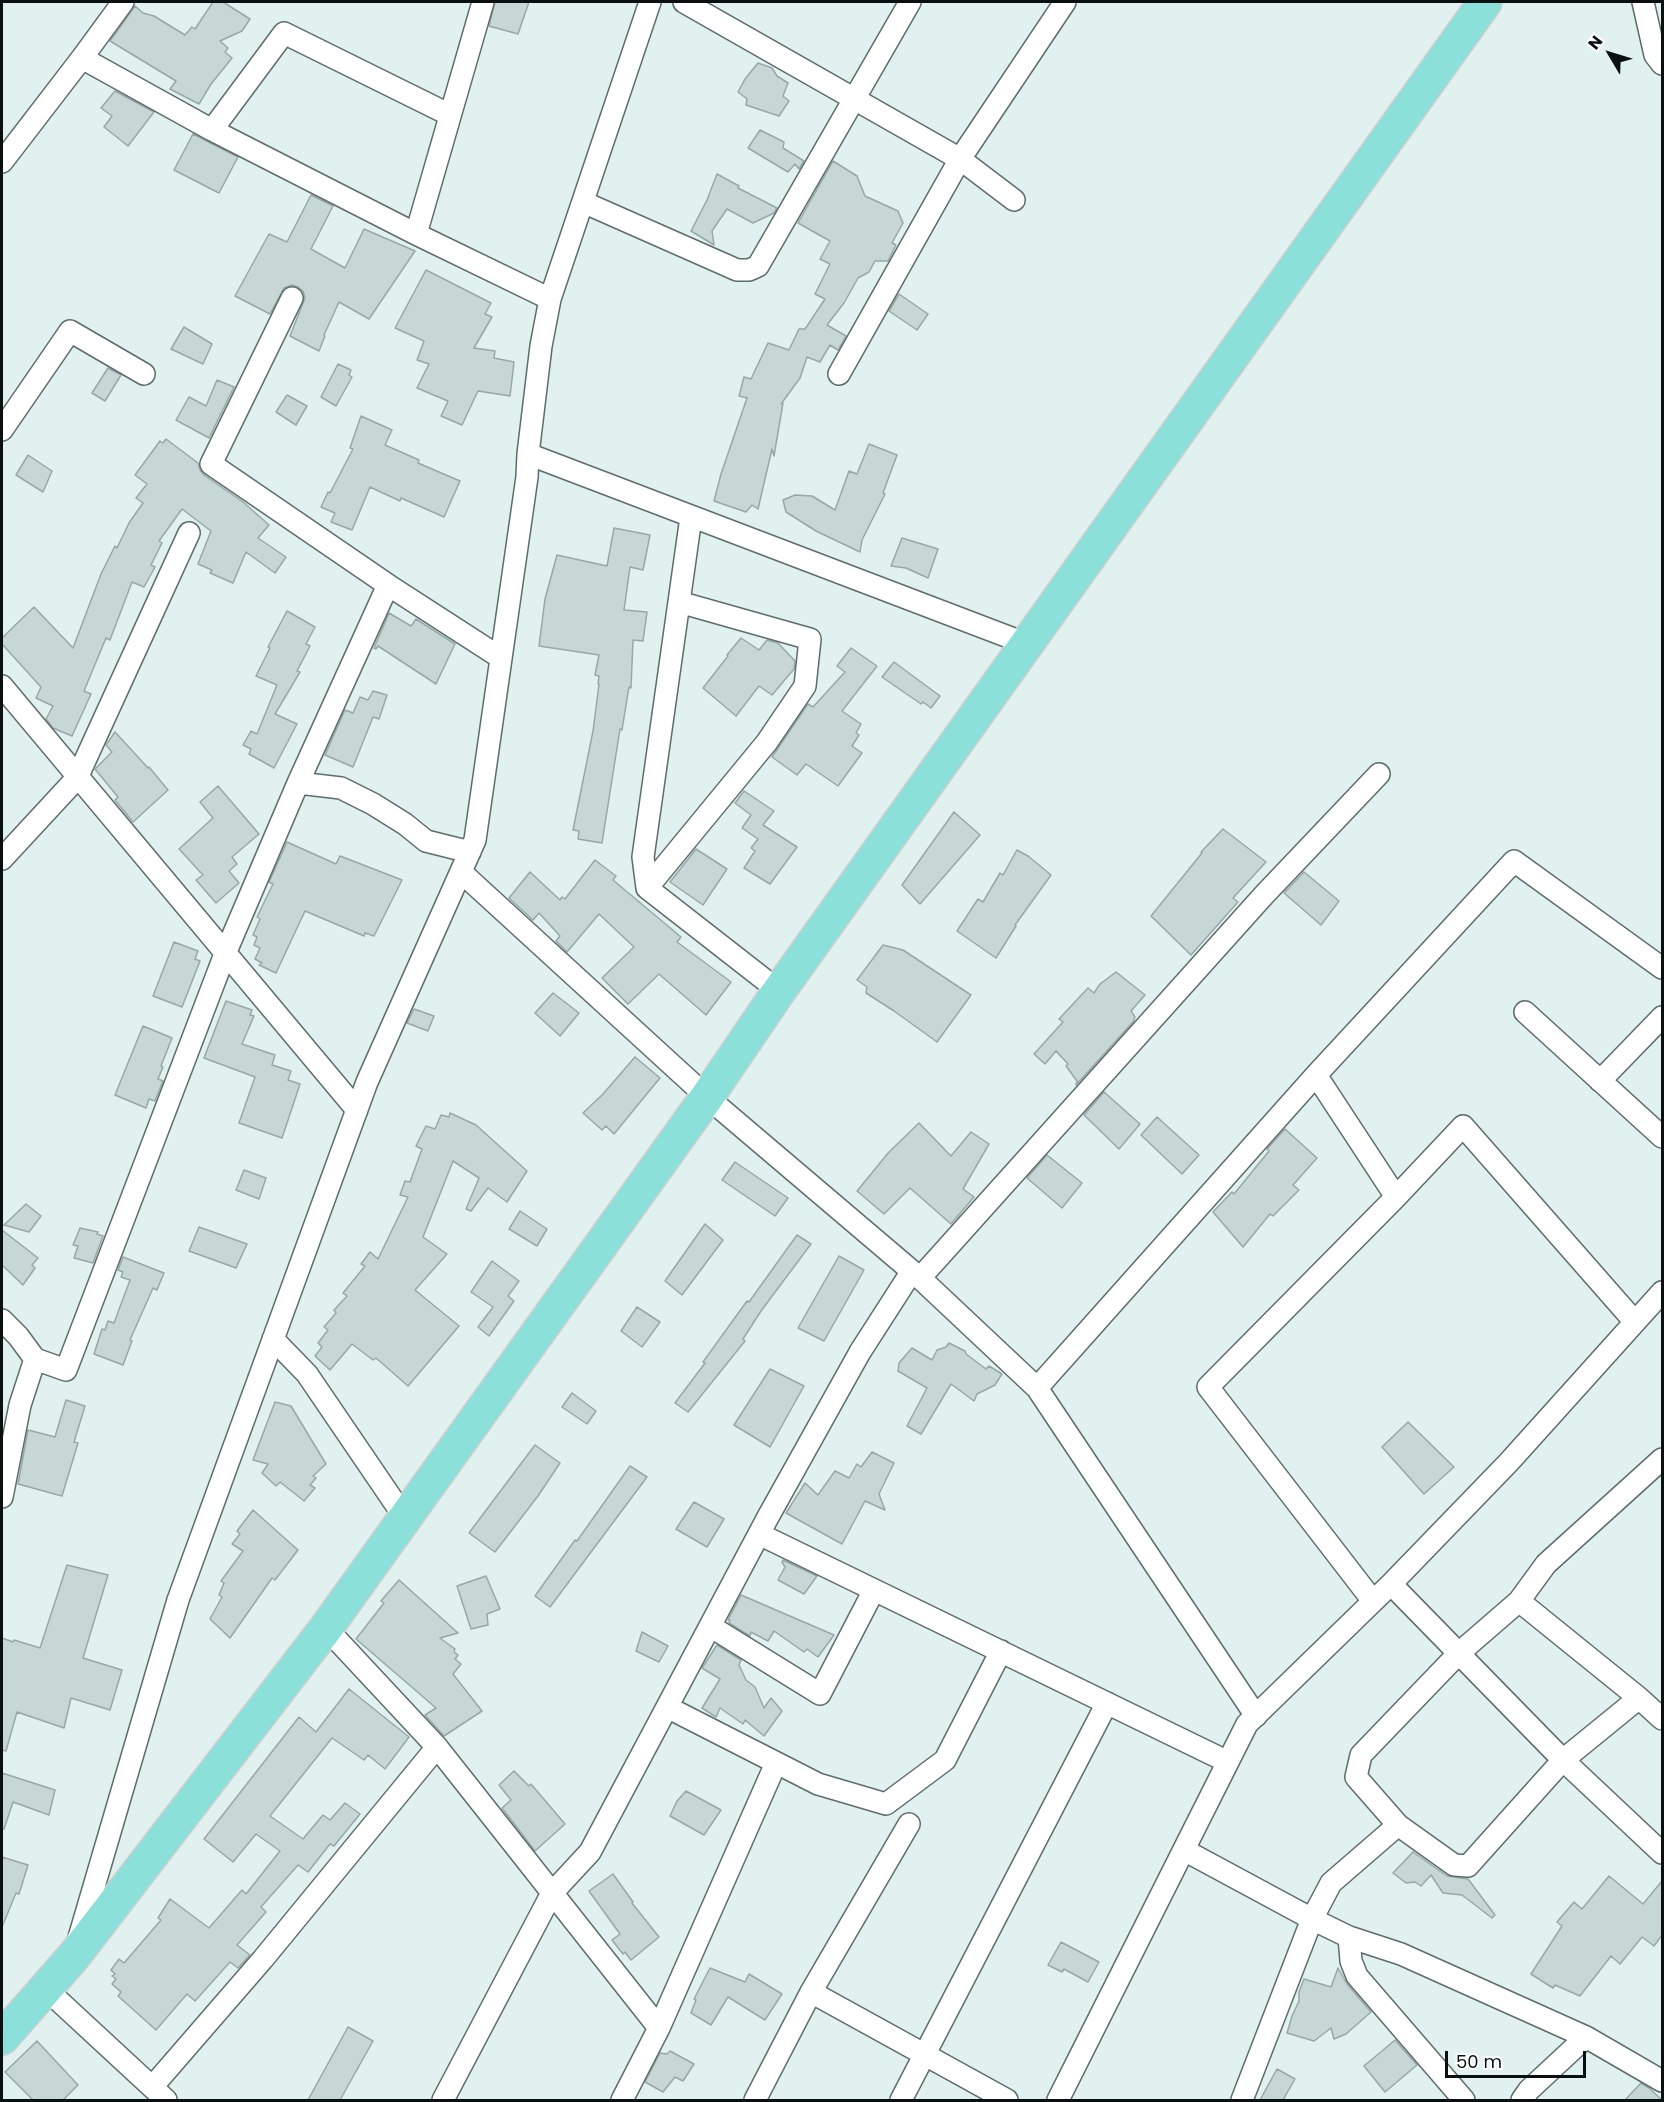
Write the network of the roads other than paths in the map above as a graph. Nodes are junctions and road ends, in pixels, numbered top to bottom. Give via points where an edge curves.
1 (123, 2) edge
2 (483, 2) edge
3 (650, 2) edge
4 (684, 2) edge
5 (910, 2) edge
6 (1065, 2) edge
7 (1485, 2) edge
8 (1643, 2) edge
9 (82, 58) junction
10 (1662, 64) edge
11 (854, 100) junction
12 (450, 116) junction
13 (212, 130) junction
14 (960, 159) junction
15 (2, 162) edge
16 (1014, 200) dead end
17 (583, 202) junction
18 (416, 234) junction
19 (292, 298) dead end
20 (550, 299) junction
21 (144, 374) dead end
22 (839, 374) dead end
23 (2, 430) edge
24 (528, 454) junction
25 (692, 517) junction
26 (189, 533) dead end
27 (388, 585) junction
28 (679, 602) junction
29 (1027, 644) junction
30 (501, 658) junction
31 (2, 686) edge
32 (1379, 774) dead end
33 (77, 778) junction
34 (298, 783) junction
35 (470, 852) junction
36 (2, 858) edge
37 (460, 872) junction
38 (647, 888) junction
39 (225, 954) junction
40 (1662, 968) edge
41 (779, 991) junction
42 (1525, 1012) dead end
43 (1662, 1017) edge
44 (1316, 1075) junction
45 (1600, 1081) junction
46 (707, 1097) junction
47 (357, 1110) junction
48 (1662, 1137) edge
49 (1396, 1197) junction
50 (916, 1275) junction
51 (1662, 1292) edge
52 (2, 1320) edge
53 (1635, 1322) junction
54 (273, 1339) junction
55 (35, 1359) junction
56 (1036, 1388) junction
57 (20, 1405) junction
58 (2, 1422) edge
59 (1662, 1459) edge
60 (2, 1497) edge
61 (405, 1518) junction
62 (759, 1534) junction
63 (1391, 1584) junction
64 (874, 1590) junction
65 (1373, 1601) junction
66 (1519, 1601) junction
67 (710, 1626) junction
68 (326, 1628) junction
69 (1001, 1651) junction
70 (1459, 1653) junction
71 (1639, 1698) junction
72 (1107, 1703) junction
73 (667, 1707) junction
74 (1256, 1716) junction
75 (1662, 1719) edge
76 (437, 1747) junction
77 (1563, 1760) junction
78 (1228, 1762) junction
79 (776, 1763) junction
80 (909, 1824) dead end
81 (1398, 1825) junction
82 (1184, 1850) junction
83 (1662, 1853) edge
84 (552, 1893) junction
85 (1312, 1919) junction
86 (1349, 1936) junction
87 (74, 1956) junction
88 (46, 1989) junction
89 (812, 1992) junction
90 (659, 2028) junction
91 (1586, 2037) junction
92 (2, 2038) edge
93 (925, 2055) junction
94 (1662, 2081) edge
95 (160, 2093) edge
96 (443, 2100) edge
97 (622, 2100) edge
98 (756, 2100) edge
99 (901, 2100) edge
100 (1007, 2100) edge
101 (1058, 2100) edge
102 (1242, 2100) edge
103 (1464, 2100) edge
104 (1522, 2100) edge

1 - 9 street
2 - 12 street
3 - 17 street
4 - 11 street
5 - 11 street
6 - 14 street
7 - 29 main road
8 - 10 street via 1654,55
9 - 13 street
9 - 15 street
11 - 14 street
11 - 17 street via 758,266 749,270 737,270
12 - 13 street via 284,33
12 - 18 street
13 - 18 street
14 - 16 street
14 - 22 street
17 - 20 street
18 - 20 street
19 - 27 street via 211,464
20 - 24 street
21 - 23 street via 70,331
24 - 25 street
24 - 30 street
25 - 28 street
25 - 29 street
26 - 33 street
27 - 30 street
27 - 34 street
28 - 38 street via 644,857
28 - 38 street via 810,639 805,686 767,742
29 - 41 main road
30 - 35 street via 475,840
31 - 33 street
32 - 50 street
33 - 36 street
33 - 39 street
34 - 35 street via 341,788 373,804 426,841
34 - 39 street
35 - 37 street
37 - 46 street
37 - 47 street
38 - 41 street
39 - 47 street
39 - 55 street via 66,1370
40 - 44 street via 1514,861
41 - 46 main road
42 - 45 street
43 - 45 street
44 - 49 street
44 - 56 street
45 - 48 street
46 - 50 street
46 - 61 main road
47 - 54 street
49 - 53 street via 1463,1126
49 - 65 street via 1208,1387
50 - 56 street
50 - 62 street via 860,1352
51 - 53 street
52 - 55 street
53 - 63 street via 1509,1462
54 - 61 street via 307,1374
54 - 87 street via 178,1600
55 - 57 street
56 - 74 street
57 - 58 street
57 - 60 street
59 - 66 street via 1546,1564
61 - 68 main road
62 - 64 street
62 - 67 street
63 - 65 street
63 - 70 street
64 - 67 street via 820,1694
64 - 69 street
65 - 74 street
66 - 70 street
66 - 71 street
67 - 73 street
68 - 76 street
68 - 87 main road
69 - 72 street
69 - 79 street via 945,1760 886,1804 818,1784
70 - 77 street
70 - 81 street via 1361,1755 1356,1777
71 - 75 street
71 - 77 street
72 - 78 street
72 - 93 street
73 - 79 street
73 - 84 street via 590,1852
74 - 78 street via 1247,1724
76 - 84 street
76 - 95 street via 263,1959
77 - 81 street via 1468,1866 1455,1865
77 - 83 street
78 - 82 street
79 - 90 street
80 - 89 street
81 - 85 street via 1330,1883
82 - 85 street
82 - 101 street
84 - 90 street
84 - 96 street
85 - 86 street
85 - 102 street
86 - 91 street via 1401,1954
86 - 103 street via 1357,1976
87 - 88 main road
88 - 92 main road
88 - 95 street
89 - 93 street
89 - 98 street
90 - 97 street
91 - 94 street
91 - 104 street
93 - 99 street
93 - 100 street

